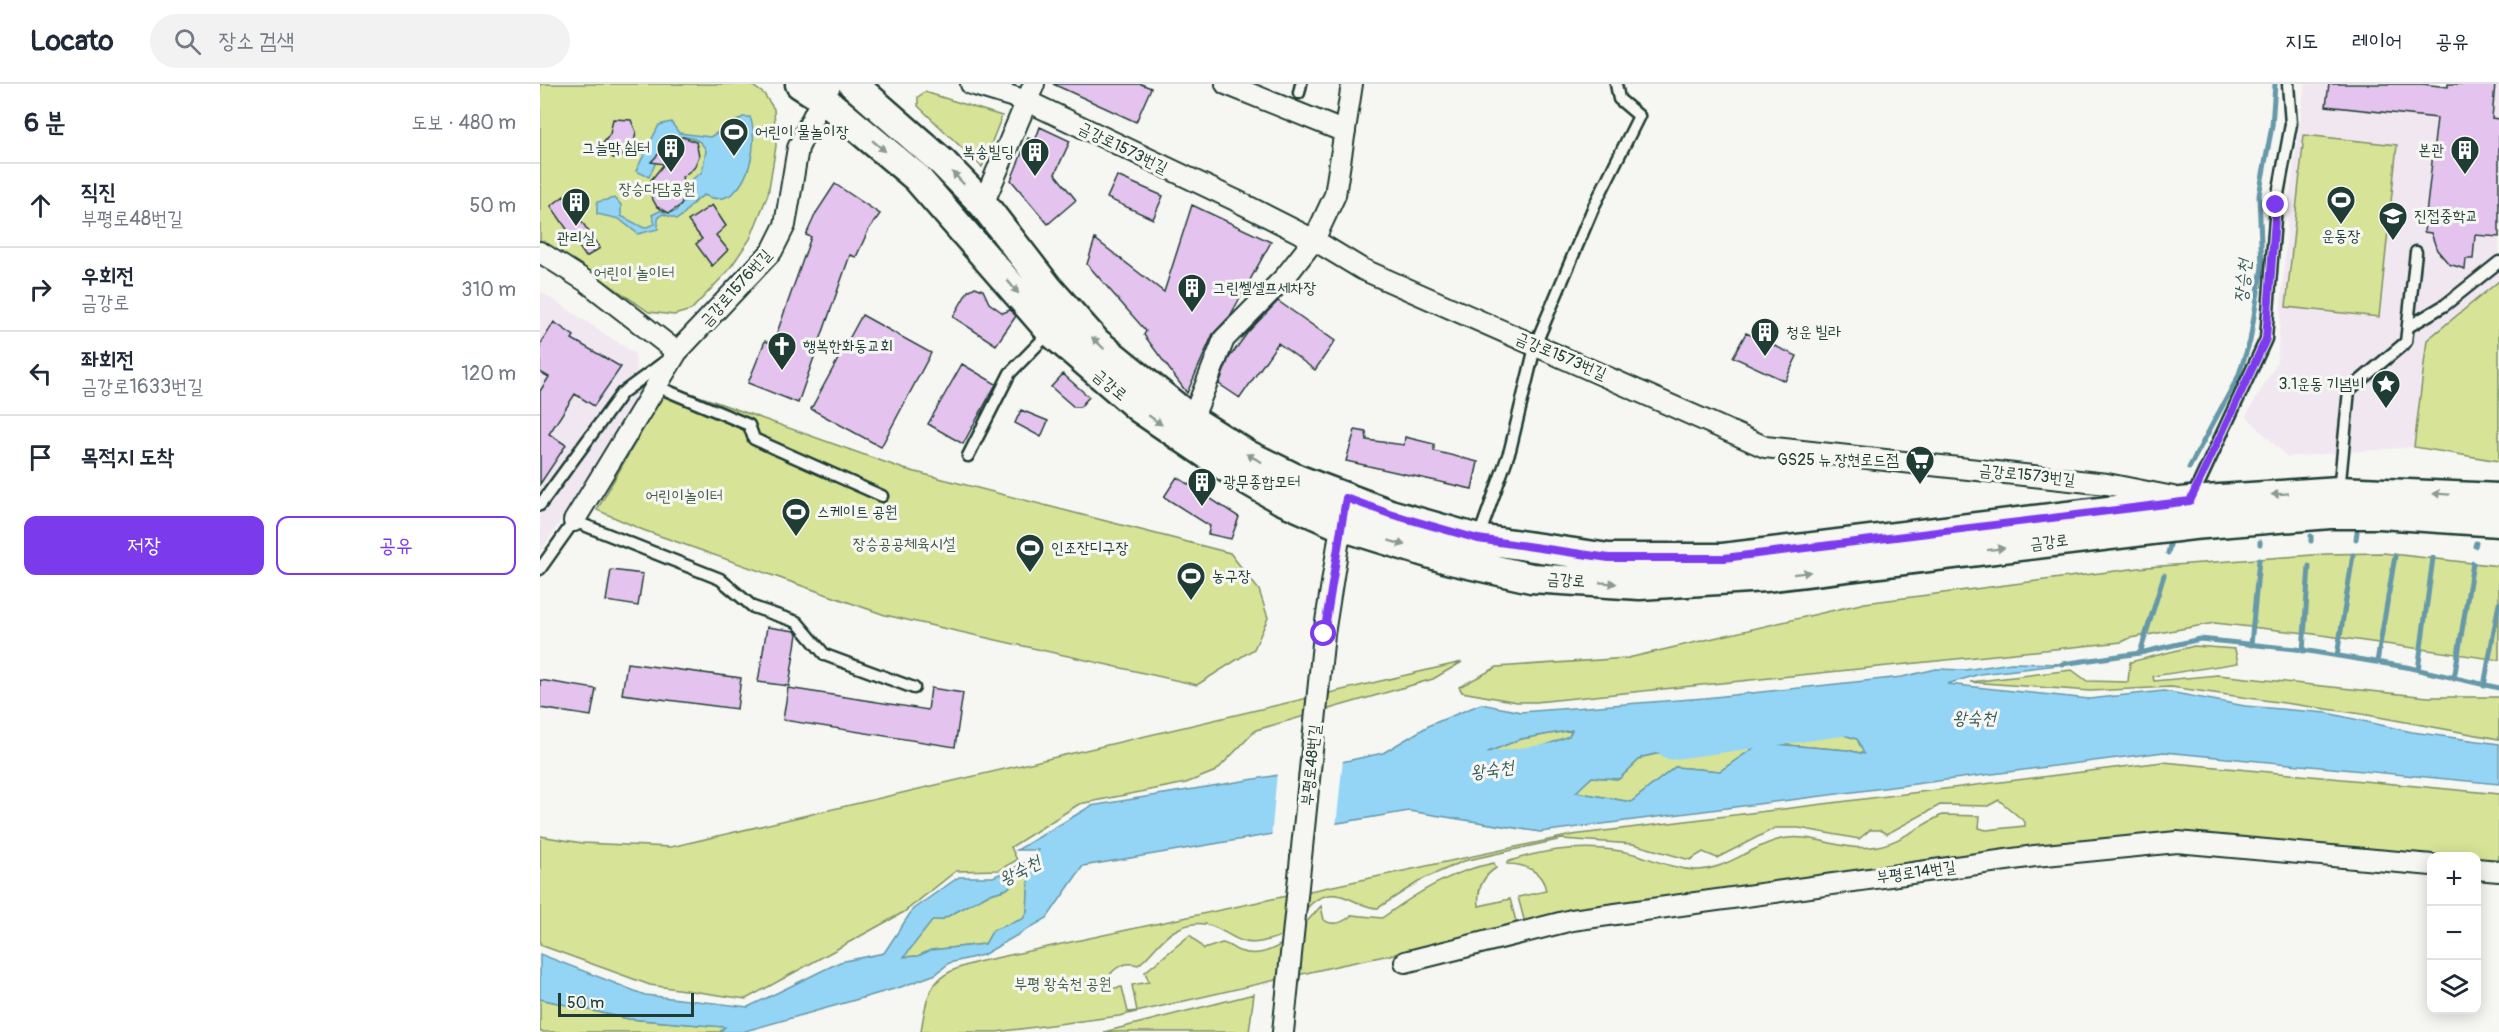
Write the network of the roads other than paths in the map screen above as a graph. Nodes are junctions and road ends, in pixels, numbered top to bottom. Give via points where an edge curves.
1 (853, 84) edge
2 (970, 84) edge
3 (1226, 84) edge
4 (1352, 84) edge
5 (1616, 84) edge
6 (2288, 84) edge
7 (818, 88) edge
8 (1030, 93) edge
9 (1345, 132) junction
10 (983, 204) junction
11 (1314, 240) junction
12 (540, 252) edge
13 (2416, 252) dead end
14 (2499, 262) edge
15 (2408, 327) junction
16 (1051, 332) junction
17 (1536, 343) junction
18 (677, 352) junction
19 (656, 386) junction
20 (1192, 420) junction
21 (968, 456) dead end
22 (2339, 491) junction
23 (882, 496) dead end
24 (1346, 498) junction
25 (2499, 498) edge
26 (2190, 501) junction
27 (540, 505) edge
28 (574, 521) junction
29 (2499, 522) edge
30 (1341, 525) junction
31 (1478, 539) junction
32 (540, 569) edge
33 (914, 688) dead end
34 (2427, 865) edge
35 (2481, 869) edge
36 (2499, 871) edge
37 (1405, 962) dead end
38 (1282, 1032) edge

10 -> 1 main road, 금강로
2 - 8 street, 금강로1573번길
3 - 9 street
4 - 9 street
5 - 17 lane via 1619,99 1639,116 1594,206
6 - 26 lane via 2291,124 2276,205 2266,339
7 -> 16 main road, 금강로 via 916,177
7 - 18 street, 금강로1576번길 via 798,148 785,225 772,251
8 - 10 street
8 - 11 street, 금강로1573번길
9 - 11 street via 1335,195
20 -> 10 main road, 금강로 via 1096,342
11 - 17 street, 금강로1573번길 via 1362,268 1499,331
11 - 20 street via 1285,277 1224,339
12 - 18 street via 587,282
13 - 15 lane
14 - 15 lane via 2445,305
15 - 22 lane via 2406,342 2349,390
16 - 21 lane via 1010,373
16 -> 30 main road, 금강로 via 1123,396 1184,441 1282,500
17 - 26 street, 금강로1573번길 via 1765,447 2107,484
17 - 31 lane via 1510,450
18 - 19 street, 금강로1576번길
18 - 27 lane via 622,393
19 - 23 lane via 749,425 754,440
19 - 28 street, 금강로1576번길
24 -> 20 main road, 금강로 via 1248,455
25 -> 22 main road, 금강로
22 -> 26 main road, 금강로
24 - 30 street, 부평로48번길
24 - 31 main road, 금강로
26 - 31 main road, 금강로 via 1724,558 1609,558
28 - 32 lane, 금강로1576번길
28 - 33 lane via 720,579 753,607 797,622 825,655
30 -> 29 main road, 금강로 via 1451,560 1532,578 1640,585 1765,577 2193,525 2330,514
30 - 38 street, 부평로48번길 via 1324,634
34 - 37 street, 부평로14번길 via 2177,842 2035,856 1572,920
35 - 36 street

